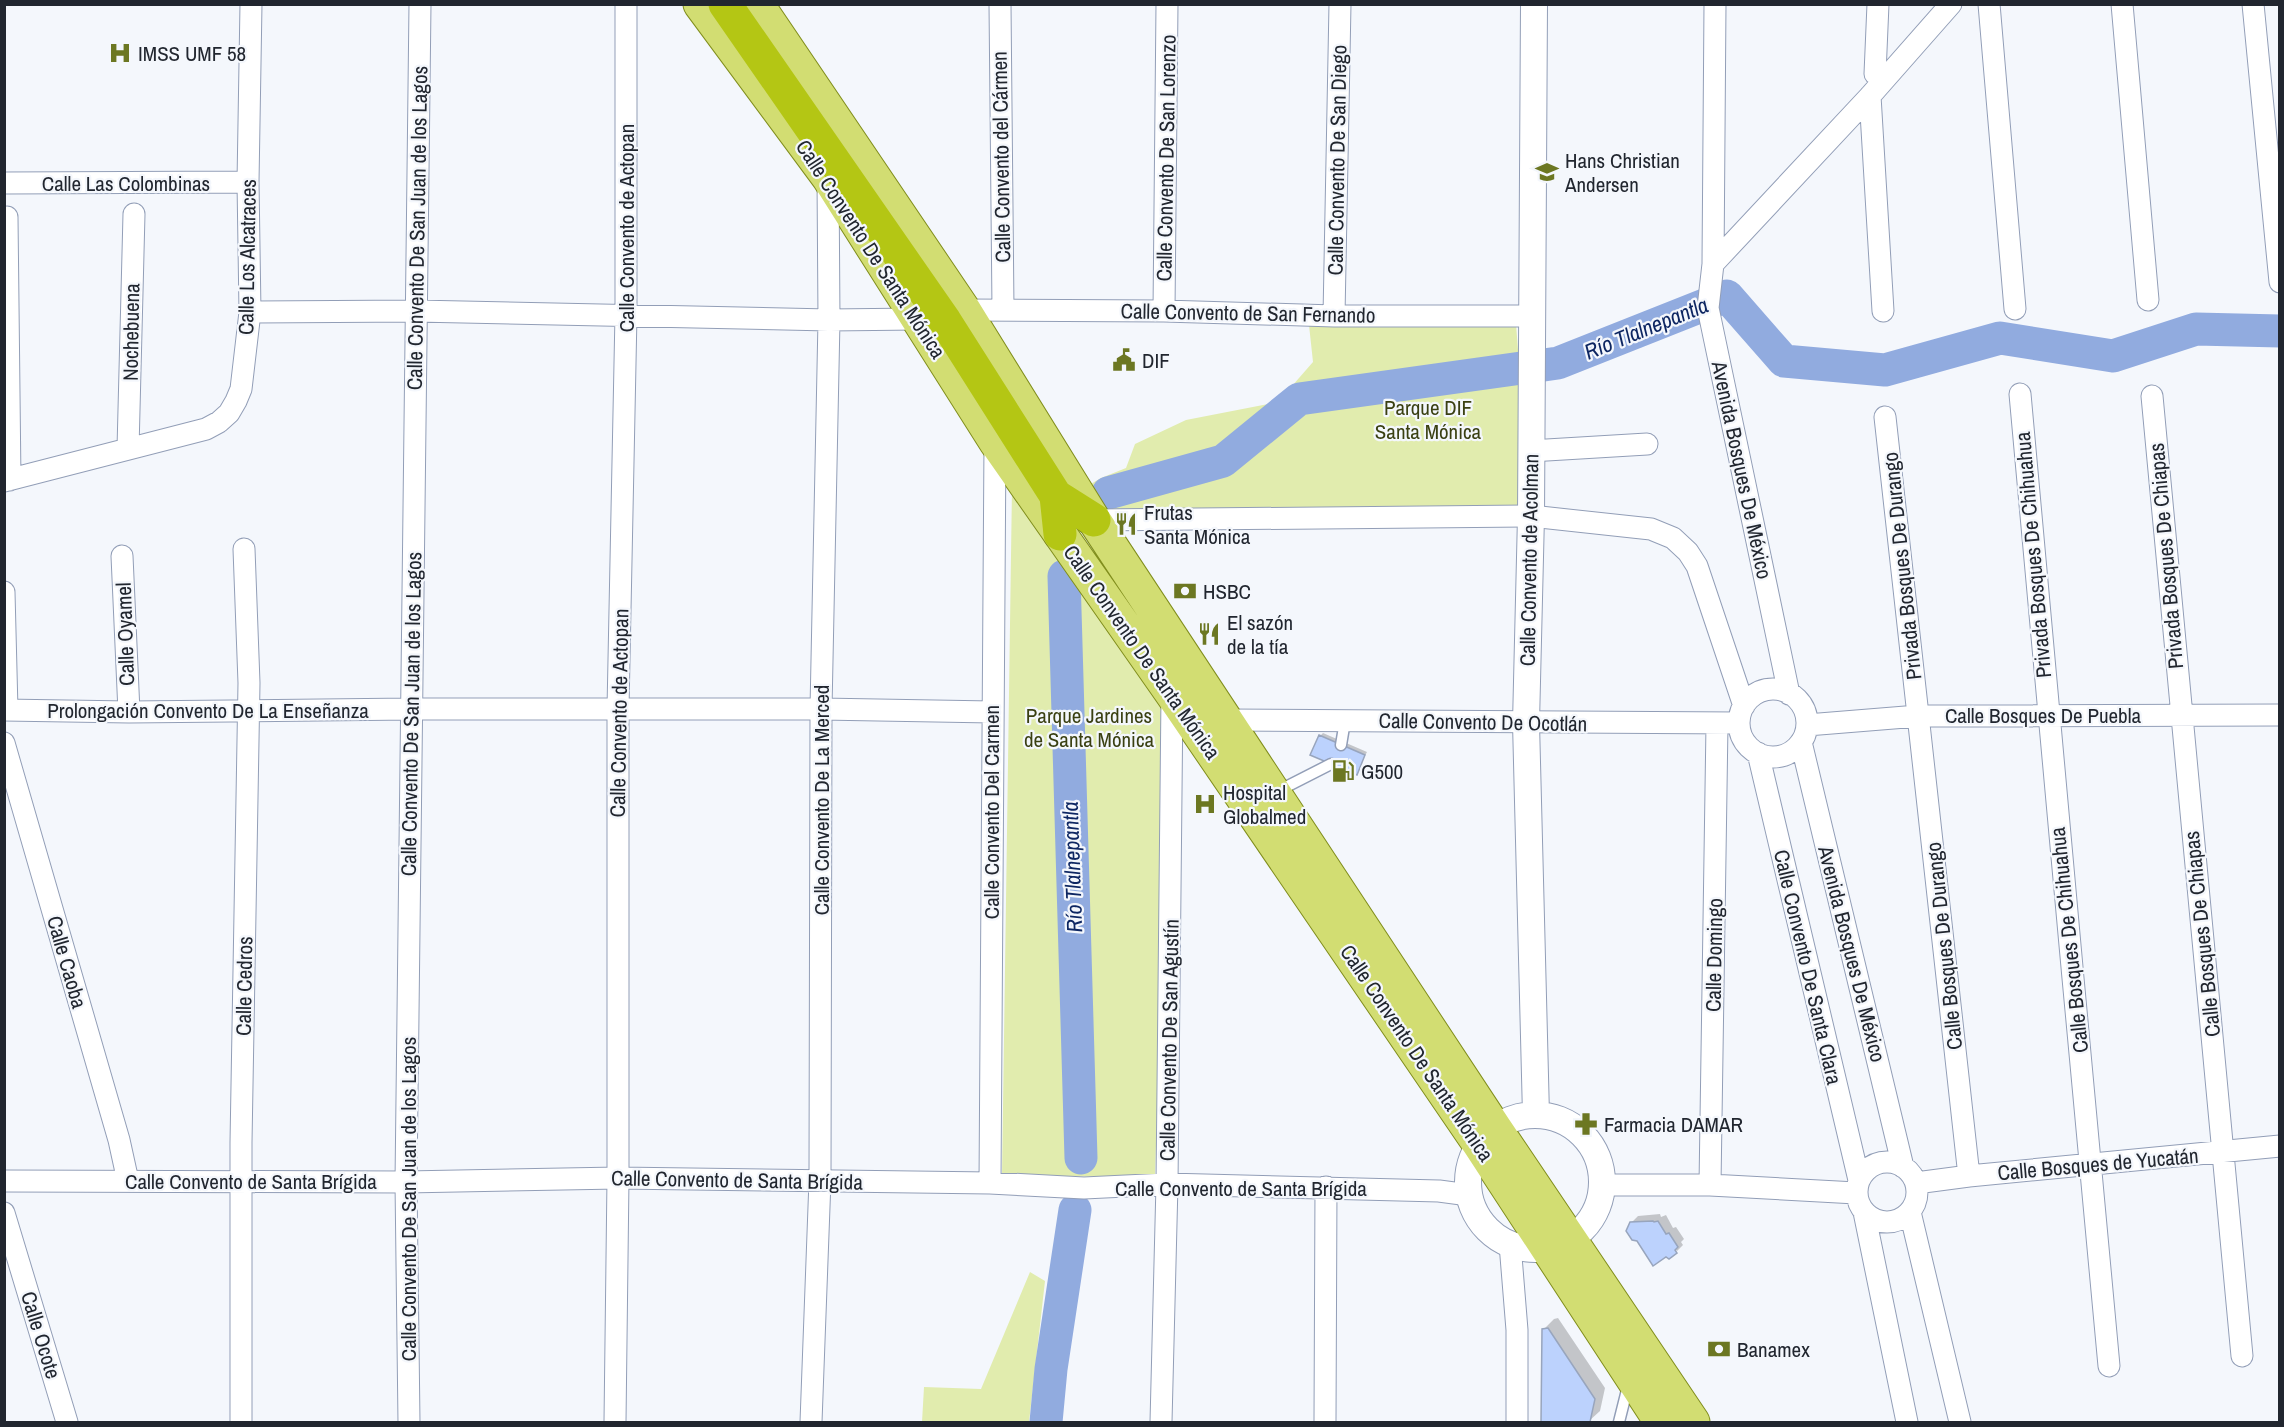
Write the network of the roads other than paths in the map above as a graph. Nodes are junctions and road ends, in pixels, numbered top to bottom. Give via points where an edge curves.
1 (251, 4) edge
2 (420, 4) edge
3 (626, 4) edge
4 (700, 4) edge
5 (725, 4) edge
6 (757, 4) edge
7 (1000, 4) edge
8 (1167, 4) edge
9 (1340, 4) edge
10 (1534, 4) edge
11 (1715, 4) edge
12 (1878, 4) edge
13 (1951, 4) edge
14 (1989, 4) edge
15 (2122, 4) edge
16 (2253, 4) edge
17 (1875, 74) dead end
18 (1870, 96) junction
19 (828, 177) junction
20 (248, 182) junction
21 (4, 183) edge
22 (134, 214) dead end
23 (8, 218) dead end
24 (1712, 272) junction
25 (2280, 282) edge
26 (2148, 300) dead end
27 (2015, 309) dead end
28 (1003, 310) junction
29 (1883, 310) dead end
30 (416, 311) junction
31 (1164, 311) junction
32 (250, 312) junction
33 (626, 314) junction
34 (942, 316) junction
35 (1334, 316) junction
36 (1532, 316) junction
37 (829, 320) junction
38 (2020, 394) dead end
39 (2152, 396) dead end
40 (1885, 417) dead end
41 (995, 441) junction
42 (1647, 444) dead end
43 (128, 449) junction
44 (1530, 451) junction
45 (7, 481) edge
46 (1056, 496) junction
47 (1530, 516) junction
48 (1094, 520) junction
49 (1060, 534) junction
50 (244, 549) dead end
51 (122, 556) dead end
52 (4, 592) edge
53 (1172, 694) junction
54 (1789, 694) junction
55 (411, 709) junction
56 (618, 709) junction
57 (821, 709) junction
58 (6, 710) edge
59 (129, 712) junction
60 (249, 712) junction
61 (992, 712) junction
62 (1741, 715) junction
63 (2047, 715) junction
64 (2181, 715) junction
65 (2280, 715) edge
66 (1918, 716) junction
67 (1228, 720) junction
68 (1345, 721) junction
69 (1526, 723) junction
70 (1717, 724) junction
71 (1804, 733) junction
72 (4, 743) edge
73 (1341, 745) dead end
74 (1758, 753) junction
75 (1331, 764) dead end
76 (1275, 793) junction
77 (1536, 1115) junction
78 (1487, 1136) junction
79 (2280, 1146) edge
80 (2223, 1153) junction
81 (2092, 1165) junction
82 (1910, 1175) junction
83 (1969, 1176) junction
84 (618, 1178) junction
85 (240, 1180) junction
86 (820, 1180) junction
87 (4, 1181) edge
88 (128, 1181) junction
89 (406, 1182) junction
90 (990, 1183) junction
91 (1167, 1184) junction
92 (1603, 1185) junction
93 (1710, 1185) junction
94 (1858, 1186) junction
95 (1326, 1187) junction
96 (1468, 1195) junction
97 (1864, 1212) junction
98 (1910, 1212) junction
99 (4, 1213) edge
100 (1510, 1244) junction
101 (1559, 1244) junction
102 (2242, 1356) dead end
103 (2109, 1366) dead end
104 (1630, 1377) junction
105 (67, 1422) edge
106 (241, 1422) edge
107 (409, 1422) edge
108 (615, 1422) edge
109 (811, 1422) edge
110 (1161, 1422) edge
111 (1325, 1422) edge
112 (1517, 1422) edge
113 (1619, 1422) edge
114 (1661, 1422) edge
115 (1693, 1422) edge
116 (1907, 1422) edge
117 (1960, 1422) edge

1 - 20 street, Calle Los Alcatraces
2 - 30 street, Calle Convento De San Juan de los Lagos
3 - 33 street, Calle Convento de Actopan
4 - 19 main road, Calle Convento De Santa Mónica
5 - 34 highway
6 - 34 main road, Calle Convento De Santa Mónica
7 - 28 street, Calle Convento del Cármen
8 - 31 street, Calle Convento De San Lorenzo
9 - 35 street, Calle Convento De San Diego
10 - 36 street, Calle Convento de Acolman
11 - 24 street, Avenida Bosques De México
12 - 17 street
13 - 18 street
14 - 27 street
15 - 26 street
16 - 25 street
18 - 24 street
18 - 29 street
19 - 34 main road, Calle Convento De Santa Mónica
19 - 37 street, Calle Convento De La Merced
20 - 21 street, Calle Las Colombinas
20 - 32 street, Calle Los Alcatraces
22 - 43 street, Nochebuena
23 - 45 street
24 - 54 street, Avenida Bosques De México via 1708,308
28 - 31 street, Calle Convento de San Fernando
28 - 34 street, Calle Convento de San Fernando
30 - 32 street, Calle Convento de San Fernando
30 - 33 street, Calle Convento de San Fernando
30 - 55 street, Calle Convento De San Juan de los Lagos
31 - 35 street, Calle Convento de San Fernando
32 - 43 street, Calle Los Alcatraces via 241,388 229,413 206,429
33 - 37 street, Calle Convento de San Fernando
33 - 56 street, Calle Convento de Actopan
34 - 37 street, Calle Convento de San Fernando
34 - 41 main road, Calle Convento De Santa Mónica
34 - 46 highway
34 - 48 main road, Calle Convento De Santa Mónica
35 - 36 street, Calle Convento de San Fernando
36 - 44 street, Calle Convento de Acolman
37 - 57 street, Calle Convento De La Merced
38 - 63 street, Privada Bosques De Chihuahua
39 - 64 street, Privada Bosques De Chiapas
40 - 66 street, Privada Bosques De Durango
41 - 49 main road, Calle Convento De Santa Mónica
41 - 61 street, Calle Convento Del Carmen
42 - 44 street
43 - 45 street, Calle Los Alcatraces
44 - 47 street, Calle Convento de Acolman
46 - 48 highway
46 - 49 highway
47 - 48 street
47 - 62 street via 1651,529 1673,538 1688,552 1697,566
47 - 69 street, Calle Convento de Acolman
48 - 67 main road, Calle Convento De Santa Mónica
49 - 53 main road, Calle Convento De Santa Mónica
50 - 60 street, Calle Cedros
51 - 59 street, Calle Oyamel
52 - 58 street
53 - 78 main road, Calle Convento De Santa Mónica
53 - 91 street, Calle Convento De San Agustín
54 - 62 street via 1764,691 1750,698
54 - 71 street via 1802,705 1806,717
55 - 56 street, Prolongación Convento De La Enseñanza
55 - 60 street, Prolongación Convento De La Enseñanza
55 - 89 street, Calle Convento De San Juan de los Lagos
56 - 57 street, Prolongación Convento De La Enseñanza
56 - 84 street, Calle Convento de Actopan
57 - 61 street, Prolongación Convento De La Enseñanza
57 - 86 street, Calle Convento De La Merced
58 - 59 street, Prolongación Convento De La Enseñanza
59 - 60 street, Prolongación Convento De La Enseñanza
60 - 85 street, Calle Cedros
61 - 90 street, Calle Convento Del Carmen
62 - 70 street, Calle Convento De Ocotlán
62 - 74 street via 1744,741
63 - 64 street, Calle Bosques De Puebla
63 - 66 street, Calle Bosques De Puebla
63 - 81 street, Calle Bosques De Chihuahua
64 - 65 street, Calle Bosques De Puebla
64 - 80 street, Calle Bosques De Chiapas
66 - 71 street, Calle Bosques De Puebla
66 - 83 street, Calle Bosques De Durango
67 - 68 street, Calle Convento De Ocotlán
67 - 76 main road, Calle Convento De Santa Mónica
68 - 69 street, Calle Convento De Ocotlán
68 - 73 lane
69 - 70 street, Calle Convento De Ocotlán
69 - 77 street, Calle Convento de Acolman
70 - 93 street, Calle Domingo
71 - 74 street via 1793,750 1784,755
71 - 82 street, Avenida Bosques De México
72 - 88 street, Calle Caoba
74 - 94 street, Calle Convento De Santa Clara
75 - 76 lane
76 - 78 main road, Calle Convento De Santa Mónica
77 - 78 street via 1521,1116
77 - 92 street via 1565,1121 1589,1141 1602,1168
78 - 96 street via 1468,1171
78 - 101 main road, Calle Convento De Santa Mónica
79 - 80 street, Calle Bosques de Yucatán
80 - 81 street, Calle Bosques de Yucatán
80 - 102 street
81 - 83 street, Calle Bosques de Yucatán
81 - 103 street
82 - 83 street, Calle Bosques de Yucatán
82 - 94 street via 1895,1163 1878,1163 1864,1172
82 - 98 street via 1917,1198
84 - 86 street, Calle Convento de Santa Brígida
84 - 89 street, Calle Convento de Santa Brígida
84 - 108 street, Calle Convento de Actopan
85 - 88 street, Calle Convento de Santa Brígida
85 - 89 street, Calle Convento de Santa Brígida
85 - 106 street, Calle Cedros
86 - 90 street, Calle Convento de Santa Brígida
86 - 109 street, Calle Convento De La Merced
87 - 88 street, Calle Convento de Santa Brígida
89 - 107 street, Calle Convento De San Juan de los Lagos
90 - 91 street, Calle Convento de Santa Brígida via 1078,1188
91 - 95 street, Calle Convento de Santa Brígida
91 - 110 street, Calle Convento De San Agustín
92 - 93 street
92 - 101 street via 1594,1216 1584,1229
93 - 94 street
94 - 97 street via 1857,1200
95 - 96 street, Calle Convento de Santa Brígida
95 - 111 street
96 - 100 street via 1481,1223
97 - 98 street via 1887,1223
97 - 116 street
98 - 117 street
99 - 105 street, Calle Ocote
100 - 101 street via 1533,1249
100 - 112 street via 1517,1330
101 - 104 main road, Calle Convento De Santa Mónica
101 - 115 main road, Calle Convento De Santa Mónica
104 - 113 lane
104 - 114 main road, Calle Convento De Santa Mónica

